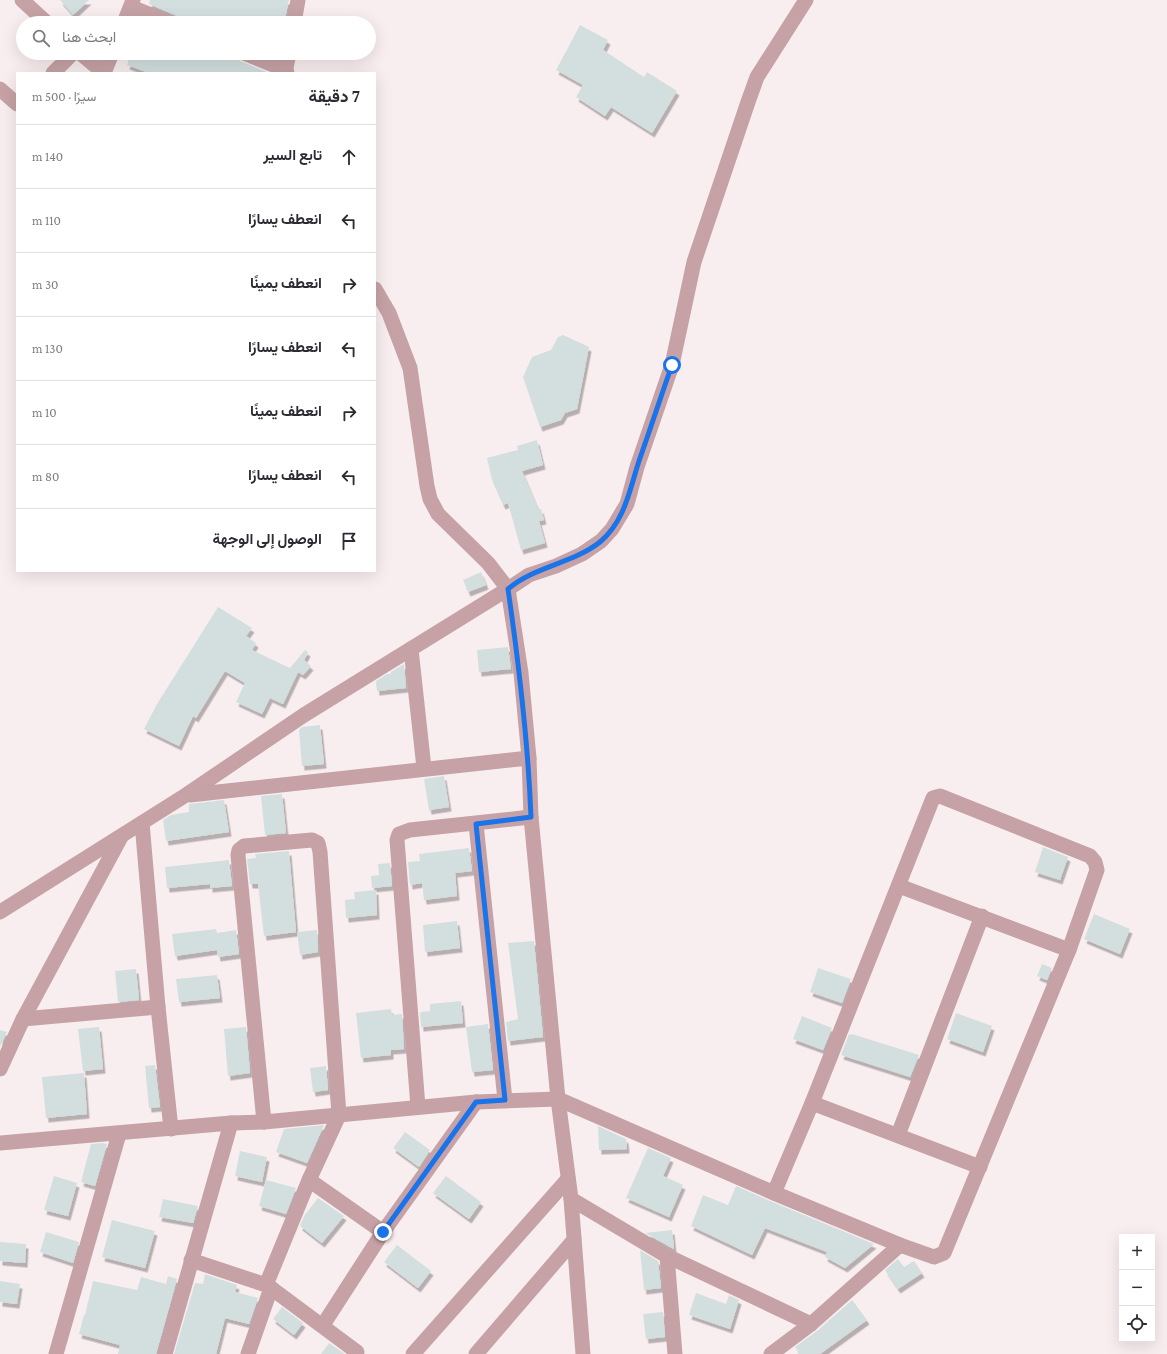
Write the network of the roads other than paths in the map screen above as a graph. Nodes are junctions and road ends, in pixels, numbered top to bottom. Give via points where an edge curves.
1 (22, 0) edge
2 (298, 0) edge
3 (806, 0) edge
4 (132, 3) edge
5 (39, 16) edge
6 (127, 16) edge
7 (157, 16) edge
8 (295, 16) edge
9 (65, 60) edge
10 (88, 60) edge
11 (109, 60) edge
12 (259, 60) edge
13 (288, 60) edge
14 (54, 72) edge
15 (103, 72) edge
16 (104, 72) edge
17 (286, 72) edge
18 (0, 89) edge
19 (16, 103) edge
20 (376, 291) edge
21 (508, 589) junction
22 (411, 649) junction
23 (529, 758) junction
24 (424, 768) junction
25 (186, 795) junction
26 (531, 817) junction
27 (142, 823) junction
28 (476, 824) junction
29 (122, 836) junction
30 (899, 886) junction
31 (0, 912) edge
32 (982, 916) junction
33 (1069, 950) junction
34 (158, 1007) junction
35 (23, 1019) junction
36 (0, 1069) edge
37 (558, 1099) junction
38 (505, 1100) junction
39 (476, 1102) junction
40 (812, 1103) junction
41 (418, 1107) junction
42 (339, 1116) junction
43 (264, 1122) junction
44 (231, 1123) junction
45 (171, 1129) junction
46 (119, 1134) junction
47 (898, 1135) junction
48 (0, 1143) edge
49 (980, 1167) junction
50 (568, 1179) junction
51 (309, 1180) junction
52 (774, 1193) junction
53 (571, 1199) junction
54 (383, 1232) junction
55 (574, 1240) junction
56 (900, 1245) junction
57 (667, 1256) junction
58 (191, 1260) junction
59 (269, 1286) junction
60 (811, 1324) junction
61 (323, 1325) junction
62 (357, 1352) dead end
63 (581, 1352) edge
64 (56, 1354) edge
65 (165, 1354) edge
66 (248, 1354) edge
67 (414, 1354) edge
68 (476, 1354) edge
69 (675, 1354) edge
70 (771, 1354) edge

1 - 5 street
2 - 8 street
3 - 21 street via 757,77 748,102 694,262 672,365 627,504 612,529 601,541 582,554 529,575
4 - 6 street
4 - 7 street
9 - 14 street
10 - 15 street
11 - 16 street
12 - 17 street
13 - 17 street
18 - 19 street
20 - 21 street via 388,313 410,368 427,486 434,508 488,563
21 - 22 street
21 - 23 street via 521,673
22 - 24 street
22 - 25 street via 304,715
23 - 24 street
23 - 26 street
24 - 25 street
25 - 27 street
26 - 28 street
26 - 37 street
27 - 29 street
27 - 34 street
28 - 38 street
28 - 41 street via 410,830 400,834 396,840
29 - 31 street
29 - 35 street
30 - 32 street
30 - 33 street via 933,798 940,796 1090,856 1097,870
30 - 40 street
32 - 33 street
32 - 47 street
33 - 49 street
34 - 35 street
34 - 45 street
35 - 36 street
37 - 38 street
37 - 50 street
37 - 52 street
38 - 39 street
39 - 41 street
39 - 54 street
40 - 47 street
40 - 52 street
41 - 42 street
42 - 43 street
42 - 43 street via 319,846 312,840 277,842 244,846 238,855
42 - 51 street
43 - 44 street
44 - 45 street
44 - 58 street
45 - 46 street
46 - 48 street
46 - 64 street
47 - 49 street
49 - 56 street via 944,1253 934,1257
50 - 53 street
50 - 67 street
51 - 54 street
51 - 59 street
52 - 56 street
53 - 55 street
53 - 57 street
54 - 61 street
55 - 63 street
55 - 68 street
56 - 60 street
57 - 60 street
57 - 69 street
58 - 59 street
58 - 65 street
59 - 61 street
59 - 66 street
60 - 70 street
61 - 62 street

